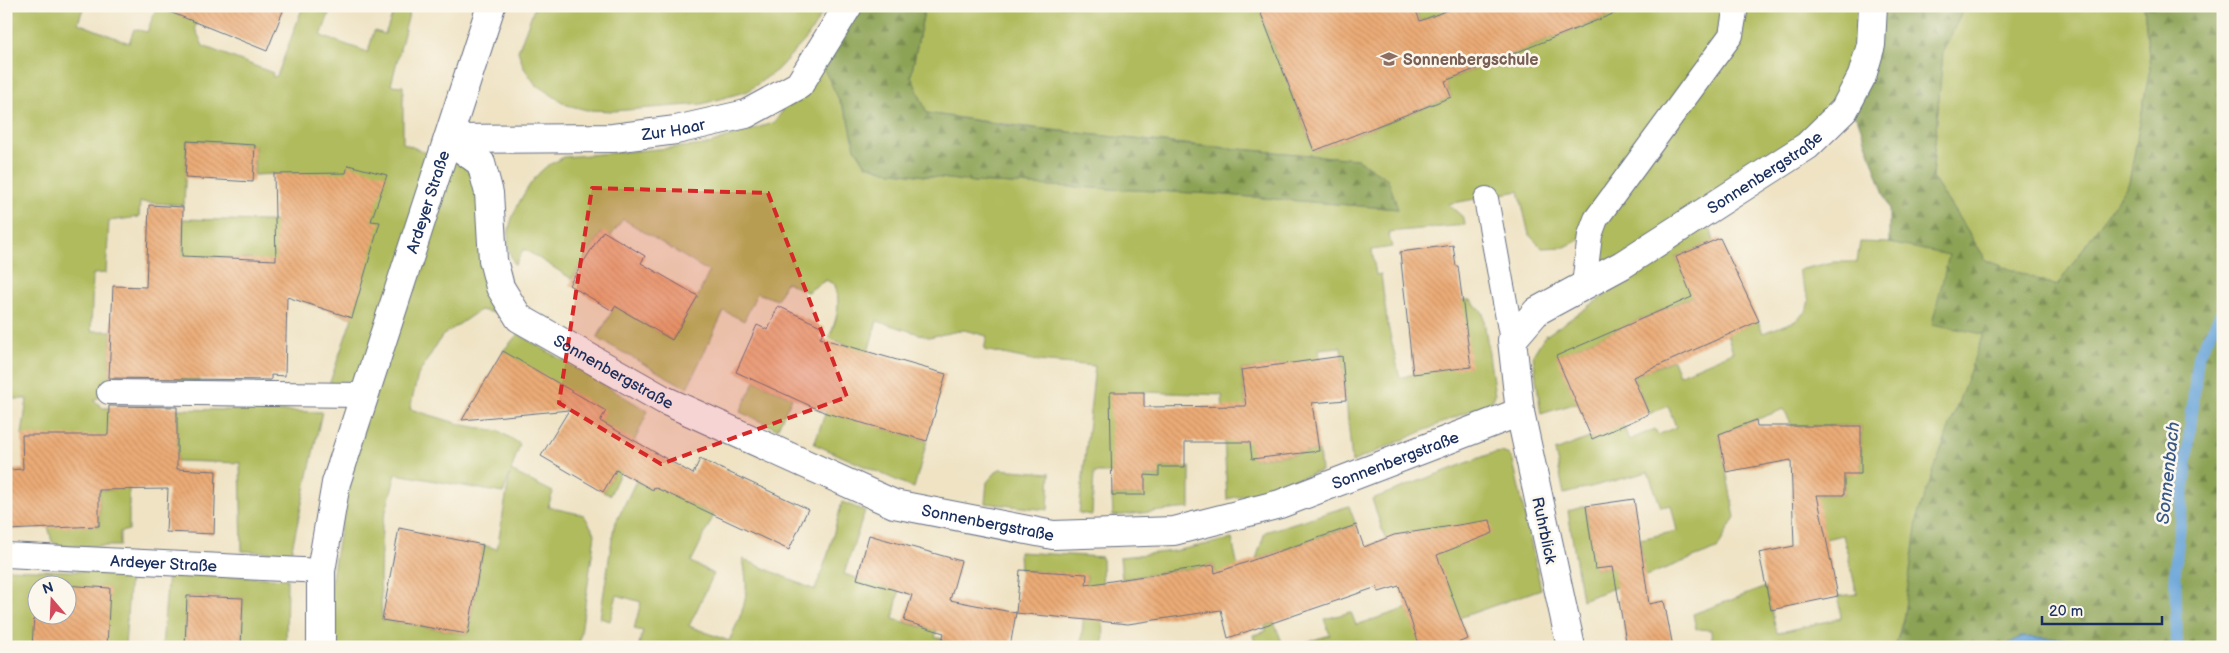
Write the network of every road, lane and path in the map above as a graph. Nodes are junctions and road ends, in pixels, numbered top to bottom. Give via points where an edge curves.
1 (491, 6) edge
2 (848, 6) edge
3 (1736, 6) edge
4 (1873, 6) edge
5 (448, 138) junction
6 (1486, 199) dead end
7 (1584, 285) junction
8 (1512, 340) junction
9 (109, 392) dead end
10 (363, 395) junction
11 (1520, 412) junction
12 (6, 554) edge
13 (321, 571) junction
14 (321, 647) edge
15 (1570, 647) edge

1 - 5 street, Ardeyer Straße
2 - 5 street, Zur Haar via 799,85 746,114 676,130 613,138
3 - 7 lane via 1731,35 1596,219 1590,235
4 - 7 street, Sonnenbergstraße via 1871,45 1862,76 1844,110 1807,146
5 - 10 street, Ardeyer Straße
5 - 11 street, Sonnenbergstraße via 481,163 489,193 493,260 500,286 519,318 664,400 894,504 1054,535 1174,532 1280,504
6 - 8 lane
7 - 8 street, Sonnenbergstraße via 1537,311
8 - 11 street
9 - 10 lane
10 - 13 street, Ardeyer Straße via 336,483
11 - 15 street, Ruhrblick
12 - 13 lane, Ardeyer Straße
13 - 14 street, Ardeyer Straße

